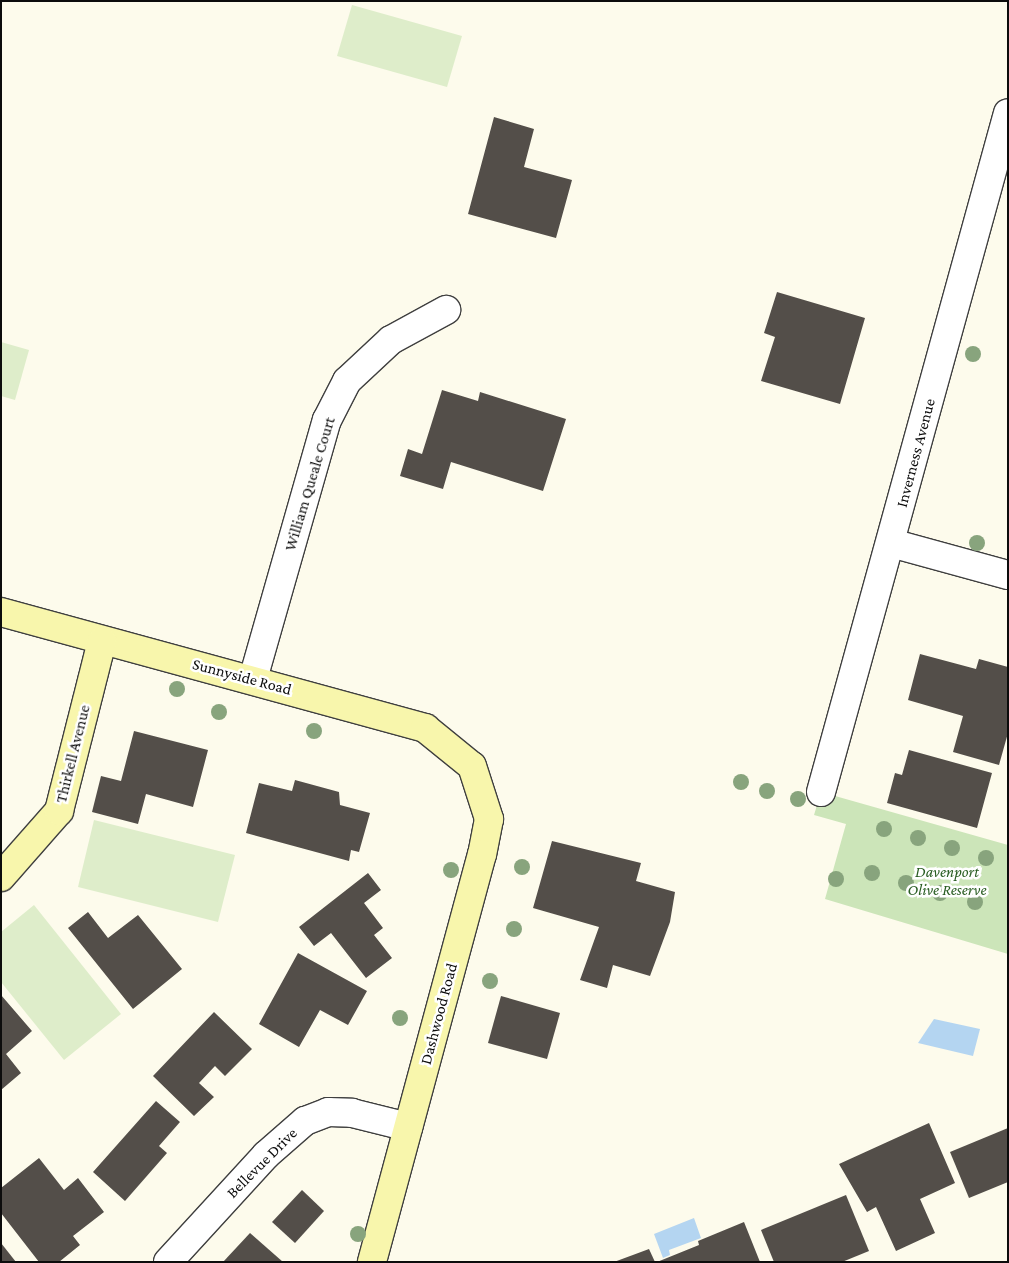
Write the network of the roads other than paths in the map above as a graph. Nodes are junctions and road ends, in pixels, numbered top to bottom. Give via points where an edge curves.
1 (1008, 113) edge
2 (446, 310) dead end
3 (891, 543) junction
4 (1008, 575) edge
5 (1, 612) edge
6 (102, 641) junction
7 (253, 679) junction
8 (472, 766) joint
9 (821, 792) dead end
10 (1, 877) edge
11 (408, 1127) junction
12 (168, 1262) edge
13 (372, 1262) edge

1 - 3 street, Inverness Avenue
2 - 7 street, William Queale Court via 390,340 361,366 343,389 327,420
3 - 4 street
3 - 9 street, Inverness Avenue
5 - 6 street, Sunnyside Road
6 - 7 street, Sunnyside Road
6 - 10 street, Thirkell Avenue via 59,811
7 - 8 street, Sunnyside Road via 425,728
8 - 11 street, Dashwood Road via 482,786 487,828
11 - 12 street, Bellevue Drive via 352,1113 328,1112 305,1121 266,1155
11 - 13 street, Dashwood Road

